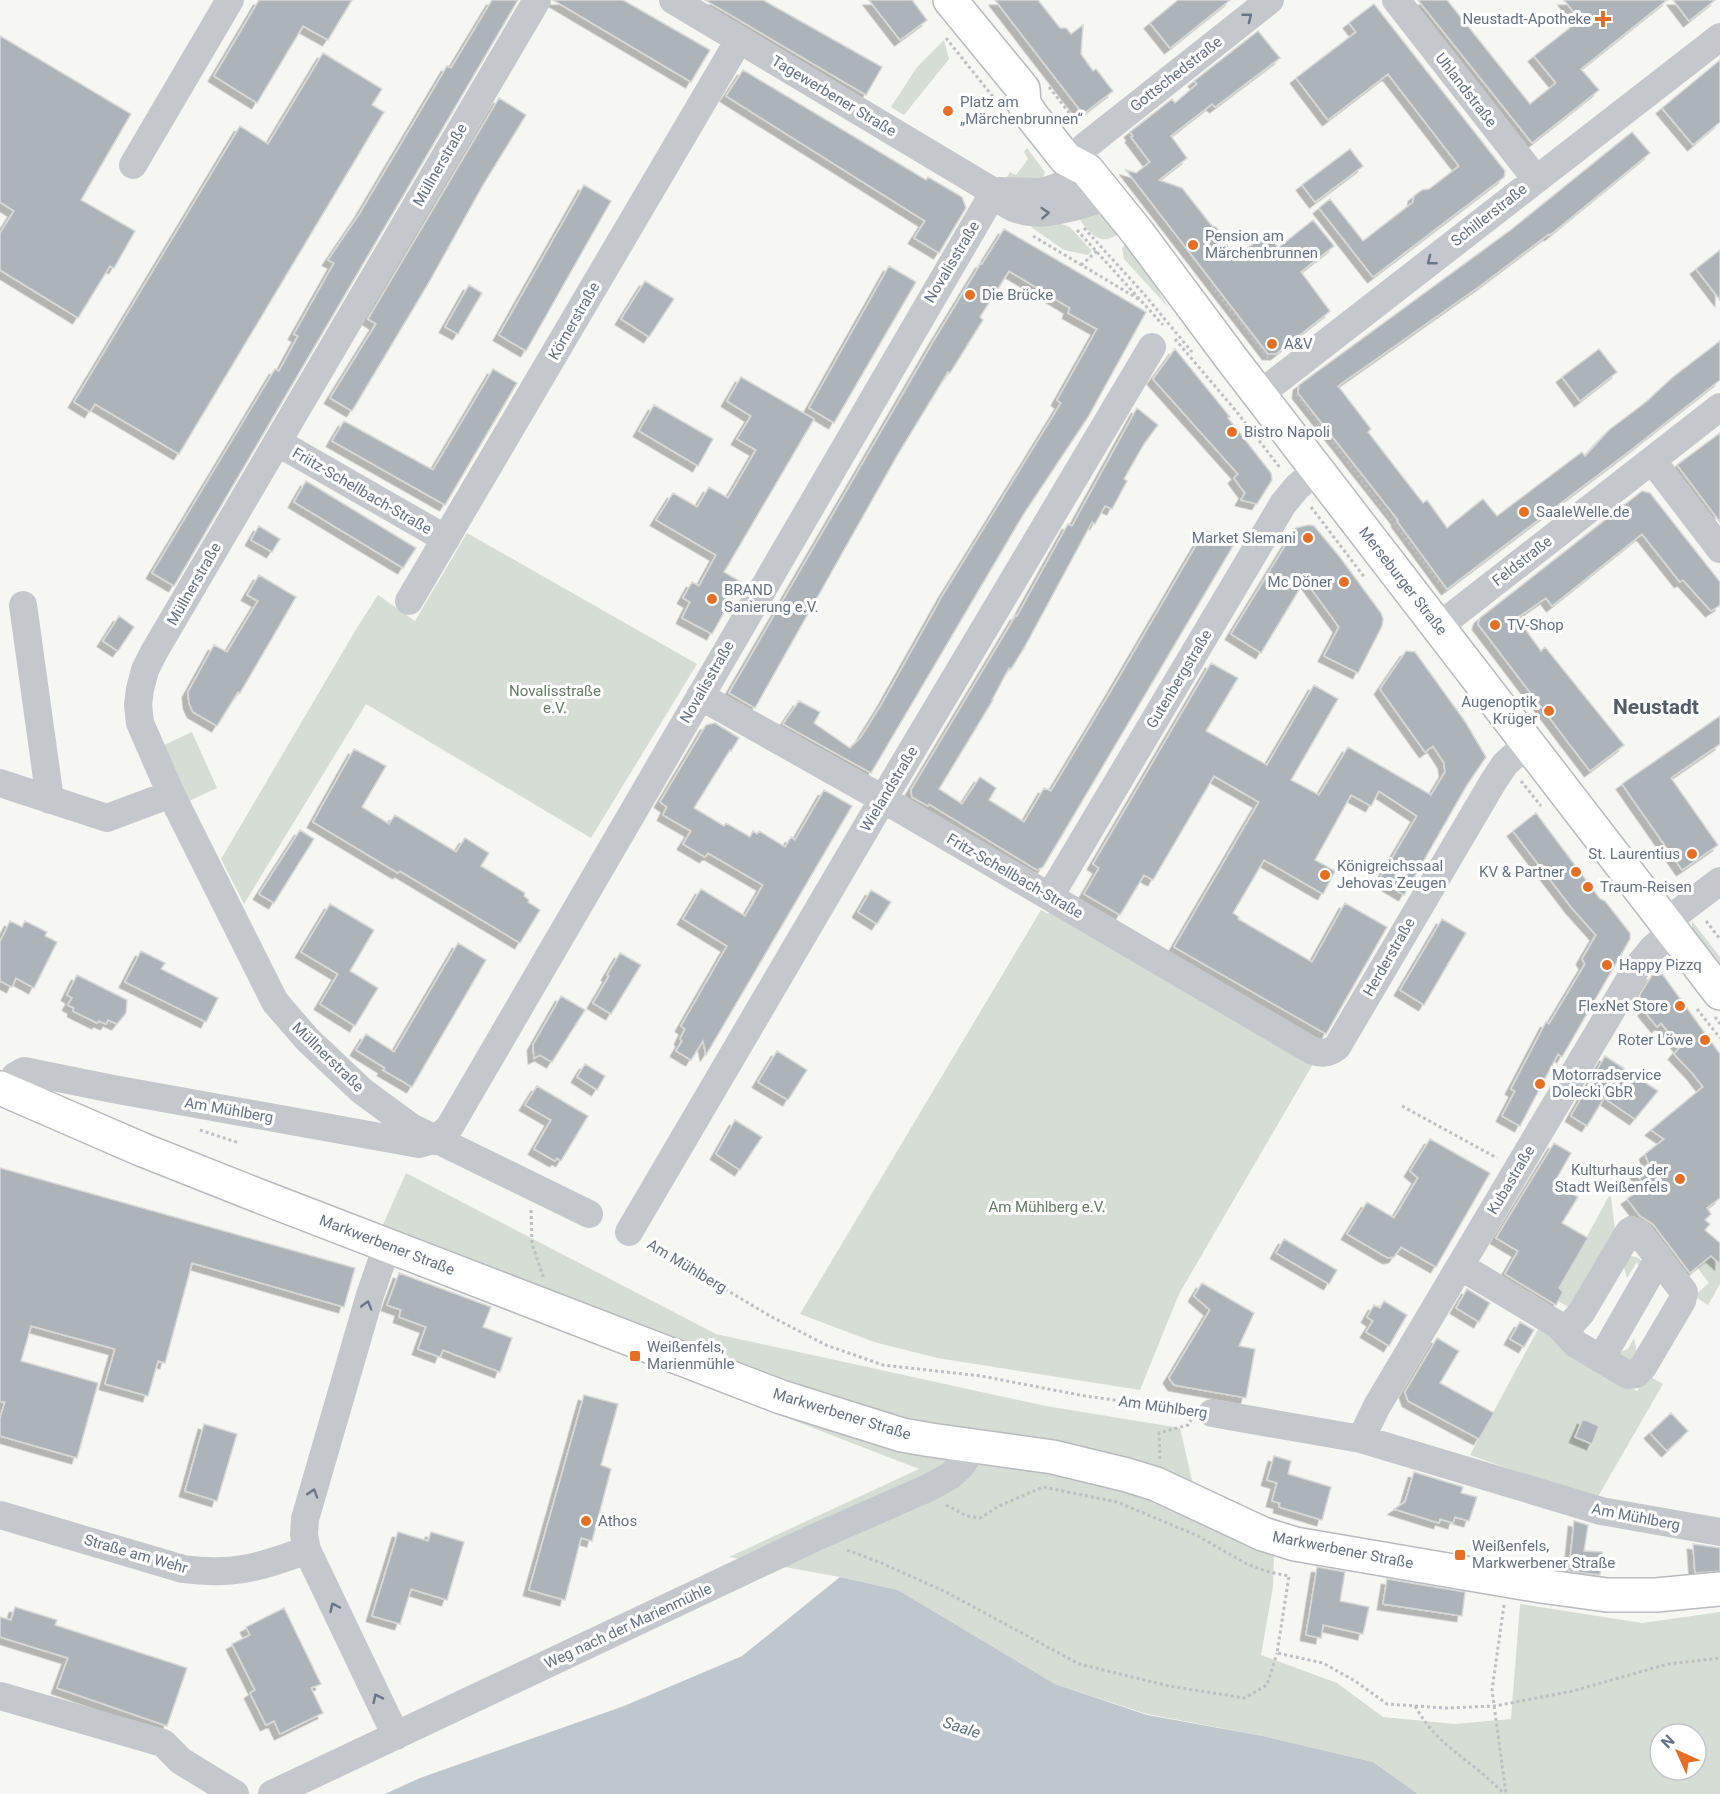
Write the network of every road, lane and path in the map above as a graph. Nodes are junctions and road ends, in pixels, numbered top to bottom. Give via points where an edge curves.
1 (230, 0) edge
2 (537, 0) edge
3 (673, 0) edge
4 (950, 0) edge
5 (1270, 0) edge
6 (1396, 0) edge
7 (1720, 37) edge
8 (739, 40) junction
9 (1069, 103) dead end
10 (1062, 110) dead end
11 (1085, 159) junction
12 (134, 165) dead end
13 (1536, 179) junction
14 (994, 192) junction
15 (1109, 196) junction
16 (1028, 234) dead end
17 (1097, 251) dead end
18 (1082, 265) junction
19 (1145, 303) dead end
20 (1152, 347) dead end
21 (1260, 394) junction
22 (1720, 407) edge
23 (277, 442) junction
24 (1652, 460) junction
25 (1317, 470) junction
26 (446, 539) junction
27 (1720, 549) edge
28 (409, 601) dead end
29 (23, 605) dead end
30 (1438, 627) junction
31 (700, 696) junction
32 (1528, 743) junction
33 (0, 783) edge
34 (171, 794) junction
35 (883, 799) junction
36 (50, 800) junction
37 (1720, 880) edge
38 (1050, 896) junction
39 (1670, 927) junction
40 (1720, 993) edge
41 (1329, 1052) joint
42 (4, 1090) edge
43 (1402, 1106) dead end
44 (436, 1139) junction
45 (1517, 1169) junction
46 (539, 1189) junction
47 (590, 1214) dead end
48 (629, 1232) joint
49 (387, 1246) junction
50 (1659, 1258) junction
51 (1460, 1266) junction
52 (540, 1268) dead end
53 (1565, 1331) junction
54 (1600, 1359) junction
55 (1205, 1412) junction
56 (1361, 1439) junction
57 (969, 1445) junction
58 (1154, 1483) junction
59 (928, 1488) junction
60 (0, 1515) edge
61 (1720, 1532) edge
62 (814, 1538) junction
63 (307, 1550) junction
64 (1508, 1580) junction
65 (1720, 1589) edge
66 (1276, 1653) junction
67 (1720, 1658) edge
68 (0, 1696) edge
69 (1414, 1706) junction
70 (1495, 1706) junction
71 (396, 1736) junction
72 (236, 1794) edge
73 (272, 1794) edge
74 (1505, 1794) edge

1 - 12 street
2 - 23 street, Müllnerstraße
3 - 8 street, Tagewerbener Straße
4 - 11 main road, Merseburger Straße via 1023,89 1024,104 1066,159
11 -> 5 street, Gottschedstraße
6 - 13 street, Uhlandstraße
7 - 13 street, Schillerstraße
8 - 14 street, Tagewerbener Straße
8 - 26 street, Körnerstraße
9 - 10 path
11 - 14 street, Gottschedstraße via 1062,185 1043,192
11 - 15 main road, Merseburger Straße
13 -> 21 street, Schillerstraße
14 -> 15 street, Tagewerbener Straße via 1010,206 1043,214
14 - 31 street, Novalisstraße
15 - 21 main road, Merseburger Straße
16 - 18 path
17 - 18 path
18 - 19 path
20 - 35 street, Wielandstraße
21 - 25 main road, Merseburger Straße
22 - 24 street, Feldstraße
23 - 26 street, Friitz-Schellbach-Straße
23 - 34 street, Müllnerstraße via 145,670 138,705 140,723
24 - 27 street
24 - 30 street, Feldstraße
25 - 30 main road, Merseburger Straße
25 - 38 street, Gutenbergstraße via 1283,504
26 - 28 street, Körnerstraße
29 - 36 street
30 - 32 main road, Merseburger Straße
31 - 35 street, Fritz-Schellbach-Straße
31 - 44 street, Novalisstraße via 449,1128
32 - 39 main road, Merseburger Straße
32 - 41 street, Herderstraße via 1501,769 1337,1047
33 - 36 street
34 - 36 street via 107,818
34 - 44 street, Müllnerstraße via 275,1002 362,1091 411,1127
35 - 38 street, Fritz-Schellbach-Straße
35 - 48 street, Wielandstraße
37 - 39 street, Kubastraße
38 - 41 street, Fritz-Schellbach-Straße via 1311,1050
39 - 40 main road, Merseburger Straße
39 - 45 street, Kubastraße via 1636,969
42 - 44 street, Am Mühlberg via 24,1071 419,1144
42 - 49 main road, Markwerbener Straße via 143,1150
43 - 45 path
44 - 46 street
45 - 51 street, Kubastraße
46 - 47 street
46 - 52 path via 531,1209 532,1244
48 - 55 path, Am Mühlberg via 770,1316 844,1352 883,1365 981,1376 1085,1396
49 - 57 main road, Markwerbener Straße via 791,1400 902,1435
63 -> 49 street via 305,1519
50 - 53 street via 1636,1230 1629,1232 1581,1313
50 - 54 street
50 - 54 street via 1682,1288 1682,1300 1636,1374 1623,1374
51 - 53 street
51 - 56 street, Kubastraße
53 - 54 street via 1573,1342
55 - 56 street, Am Mühlberg
55 - 58 path via 1188,1425 1159,1433 1161,1466
56 - 61 street, Am Mühlberg via 1600,1511
57 - 58 main road, Markwerbener Straße via 1053,1457
57 - 59 street, Weg nach der Marienmühle via 961,1466
58 - 64 main road, Markwerbener Straße via 1282,1540
59 - 62 street, Weg nach der Marienmühle
59 - 66 path via 938,1501 966,1516 980,1518 1043,1487 1117,1502 1197,1535 1247,1564 1289,1576
60 - 63 street, Straße am Wehr via 183,1569 205,1572 257,1568
62 - 66 path via 946,1592 1079,1664 1169,1686 1245,1698 1267,1685
62 - 71 street, Weg nach der Marienmühle
71 -> 63 street
64 - 65 main road, Markwerbener Straße via 1607,1594 1656,1595
64 - 70 path via 1492,1690
66 - 69 path via 1323,1664 1387,1704
67 - 70 path via 1668,1664 1573,1691
68 - 72 street via 163,1743 181,1761
69 - 70 path
69 - 74 path via 1448,1748
70 - 74 path
71 - 73 street, Weg nach der Marienmühle

